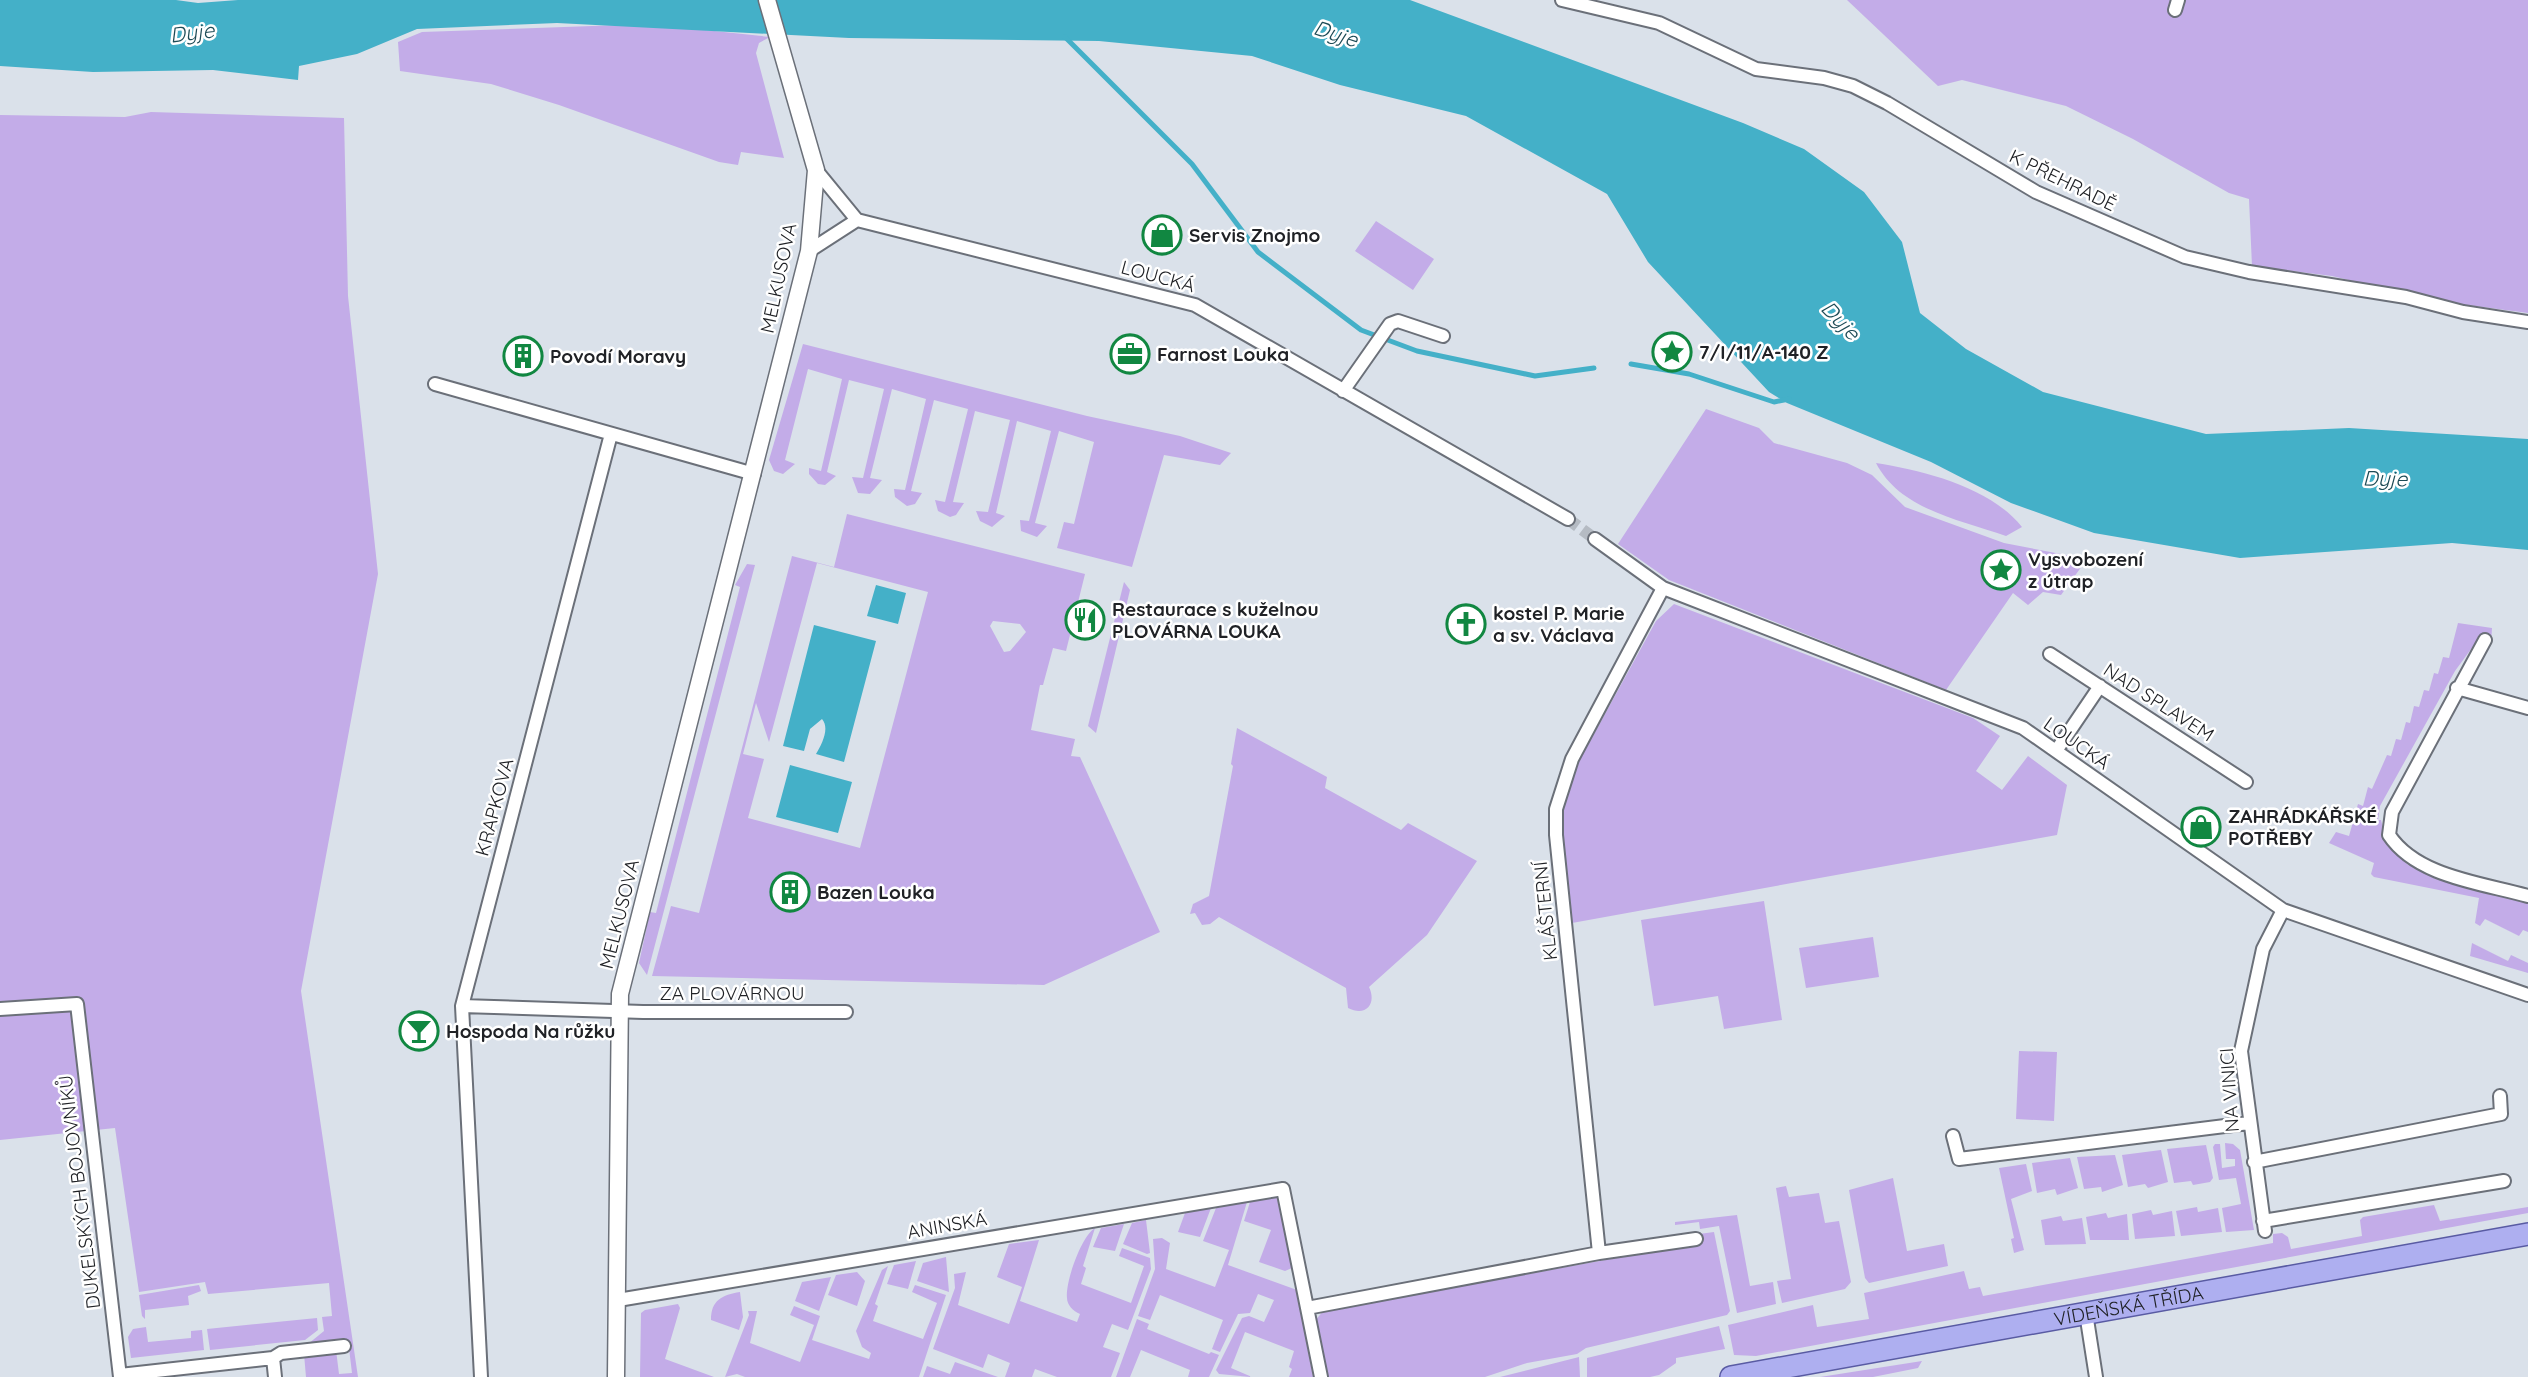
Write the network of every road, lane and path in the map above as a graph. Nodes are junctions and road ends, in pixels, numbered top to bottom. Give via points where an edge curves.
1 (767, 0) edge
2 (1562, 0) edge
3 (816, 170) junction
4 (857, 220) junction
5 (809, 251) junction
6 (2528, 322) edge
7 (1443, 336) dead end
8 (436, 384) dead end
9 (1343, 391) junction
10 (611, 434) junction
11 (754, 474) junction
12 (1568, 519) tunnel mouth
13 (1595, 538) tunnel mouth
14 (1663, 588) junction
15 (2485, 640) dead end
16 (2050, 654) dead end
17 (2100, 686) junction
18 (2457, 688) junction
19 (2528, 708) edge
20 (2056, 751) junction
21 (2246, 782) dead end
22 (2528, 896) edge
23 (2283, 910) junction
24 (2528, 995) edge
25 (462, 1006) junction
26 (0, 1009) edge
27 (619, 1011) junction
28 (846, 1012) dead end
29 (2500, 1096) dead end
30 (2249, 1123) junction
31 (1953, 1136) dead end
32 (2254, 1161) junction
33 (2504, 1181) dead end
34 (2528, 1234) edge
35 (1696, 1239) dead end
36 (1599, 1254) junction
37 (618, 1300) junction
38 (1307, 1308) junction
39 (2086, 1313) junction
40 (344, 1346) dead end
41 (273, 1358) junction
42 (155, 1374) edge
43 (120, 1376) edge
44 (275, 1377) edge
45 (481, 1377) edge
46 (616, 1377) edge
47 (1321, 1377) edge
48 (1731, 1377) edge
49 (2096, 1377) edge

1 - 3 street, MELKUSOVA
2 - 6 street, K PŘEHRADĚ via 1659,23 1756,69 1853,86 2036,192 2185,257
3 - 4 street
3 - 5 street, MELKUSOVA
4 - 5 street
4 - 9 street, LOUCKÁ via 1195,305
5 - 11 street, MELKUSOVA
7 - 9 street via 1398,321 1390,324
8 - 10 street
9 - 12 street, LOUCKÁ
10 - 11 street
10 - 25 street, KRAPKOVA
11 - 27 street, MELKUSOVA
13 - 14 street, LOUCKÁ
14 - 20 street, LOUCKÁ via 2023,728
14 - 36 street, KLÁŠTERNÍ via 1572,759 1556,809
15 - 18 street
16 - 17 street, NAD SPLAVEM
17 - 20 street
17 - 21 street, NAD SPLAVEM
18 - 19 street
18 - 22 street via 2392,812 2389,835 2400,851 2425,867
20 - 23 street, LOUCKÁ
23 - 24 street, LOUCKÁ
23 - 30 street, NA VINICI via 2263,949 2241,1051
25 - 27 street, ZA PLOVÁRNOU
25 - 45 street, KRAPKOVA
26 - 43 street, DUKELSKÝCH BOJOVNÍKŮ via 77,1004
27 - 28 street, ZA PLOVÁRNOU
27 - 37 street, MELKUSOVA
29 - 32 street via 2501,1114
30 - 31 street via 1959,1159
30 - 32 street, NA VINICI
32 - 33 street, NA VINICI via 2264,1226
34 - 39 main road, VÍDEŇSKÁ TŘÍDA
35 - 36 street
36 - 38 street
37 - 38 street, ANINSKÁ via 1283,1189
37 - 46 street, MELKUSOVA
38 - 47 street
39 - 48 main road, VÍDEŇSKÁ TŘÍDA
39 - 49 street
40 - 41 street, DUKELSKÝCH BOJOVNÍKŮ via 281,1353
41 - 42 street, DUKELSKÝCH BOJOVNÍKŮ
41 - 44 street
42 - 43 street, DUKELSKÝCH BOJOVNÍKŮ

